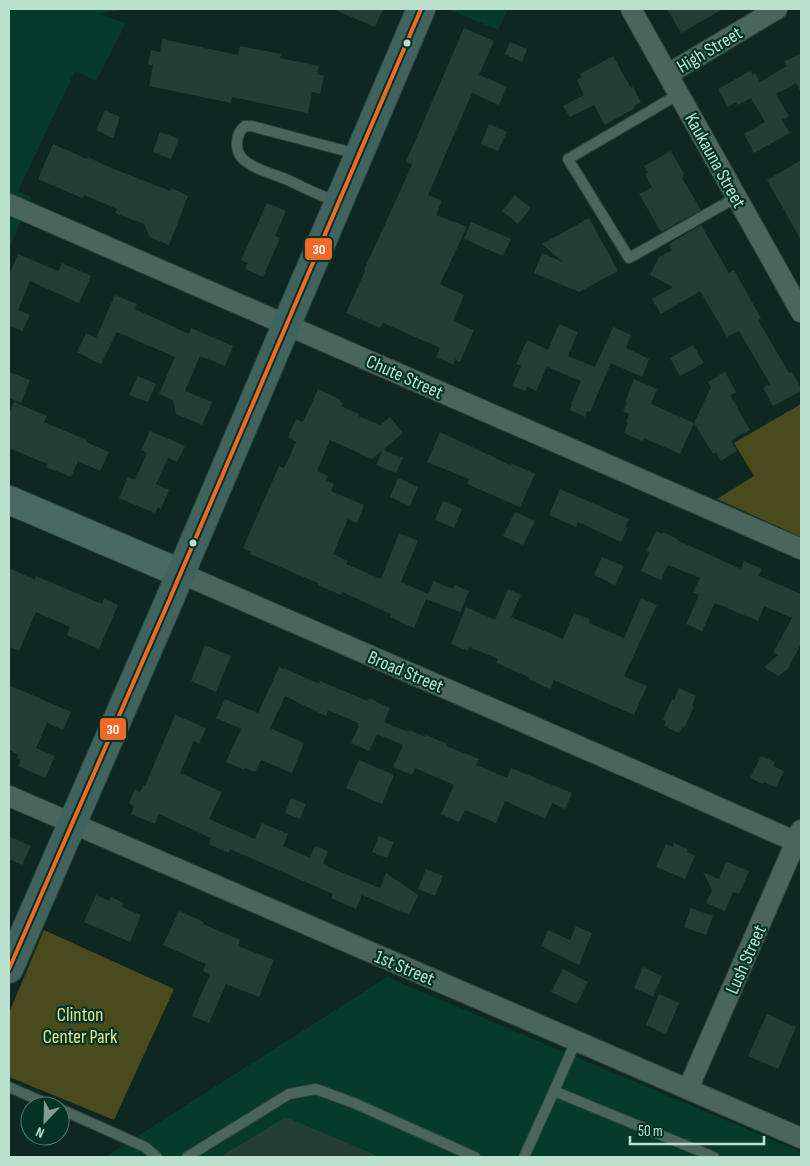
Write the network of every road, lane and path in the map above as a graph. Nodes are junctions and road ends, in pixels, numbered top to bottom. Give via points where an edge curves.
1 (422, 9) edge
2 (631, 9) edge
3 (777, 9) edge
4 (668, 74) junction
5 (679, 94) junction
6 (359, 155) junction
7 (737, 197) junction
8 (339, 202) junction
9 (9, 204) edge
10 (801, 312) edge
11 (286, 324) junction
12 (9, 500) edge
13 (801, 550) edge
14 (180, 573) junction
15 (9, 796) edge
16 (71, 823) junction
17 (800, 838) edge
18 (9, 969) edge
19 (576, 1041) junction
20 (9, 1088) edge
21 (688, 1089) junction
22 (554, 1091) junction
23 (28, 1096) edge
24 (70, 1113) edge
25 (801, 1138) edge
26 (156, 1157) edge
27 (187, 1157) edge
28 (475, 1157) edge
29 (524, 1157) edge
30 (714, 1157) edge

1 - 6 main road
2 - 4 street, Kaukauna Street
3 - 4 street, High Street
4 - 5 street, Kaukauna Street
5 - 7 street, Kaukauna Street
5 - 7 lane via 568,159 629,258
6 - 8 main road
6 - 8 lane via 251,126 244,126 241,130 237,151 242,158
7 - 10 street, Kaukauna Street
8 - 11 main road
9 - 11 street, Chute Street
11 - 13 street, Chute Street
11 - 14 main road
12 - 14 street, Broad Street
14 - 16 main road
14 - 17 street, Broad Street via 634,770
15 - 16 street, 1st Street
16 - 18 main road
16 - 19 street, 1st Street
17 - 21 street, Lush Street
19 - 21 street, 1st Street
19 - 22 lane
20 - 23 lane
21 - 25 street, 1st Street
22 - 29 lane
22 - 30 lane
24 - 26 lane via 145,1147
27 - 28 lane via 289,1094 316,1089

